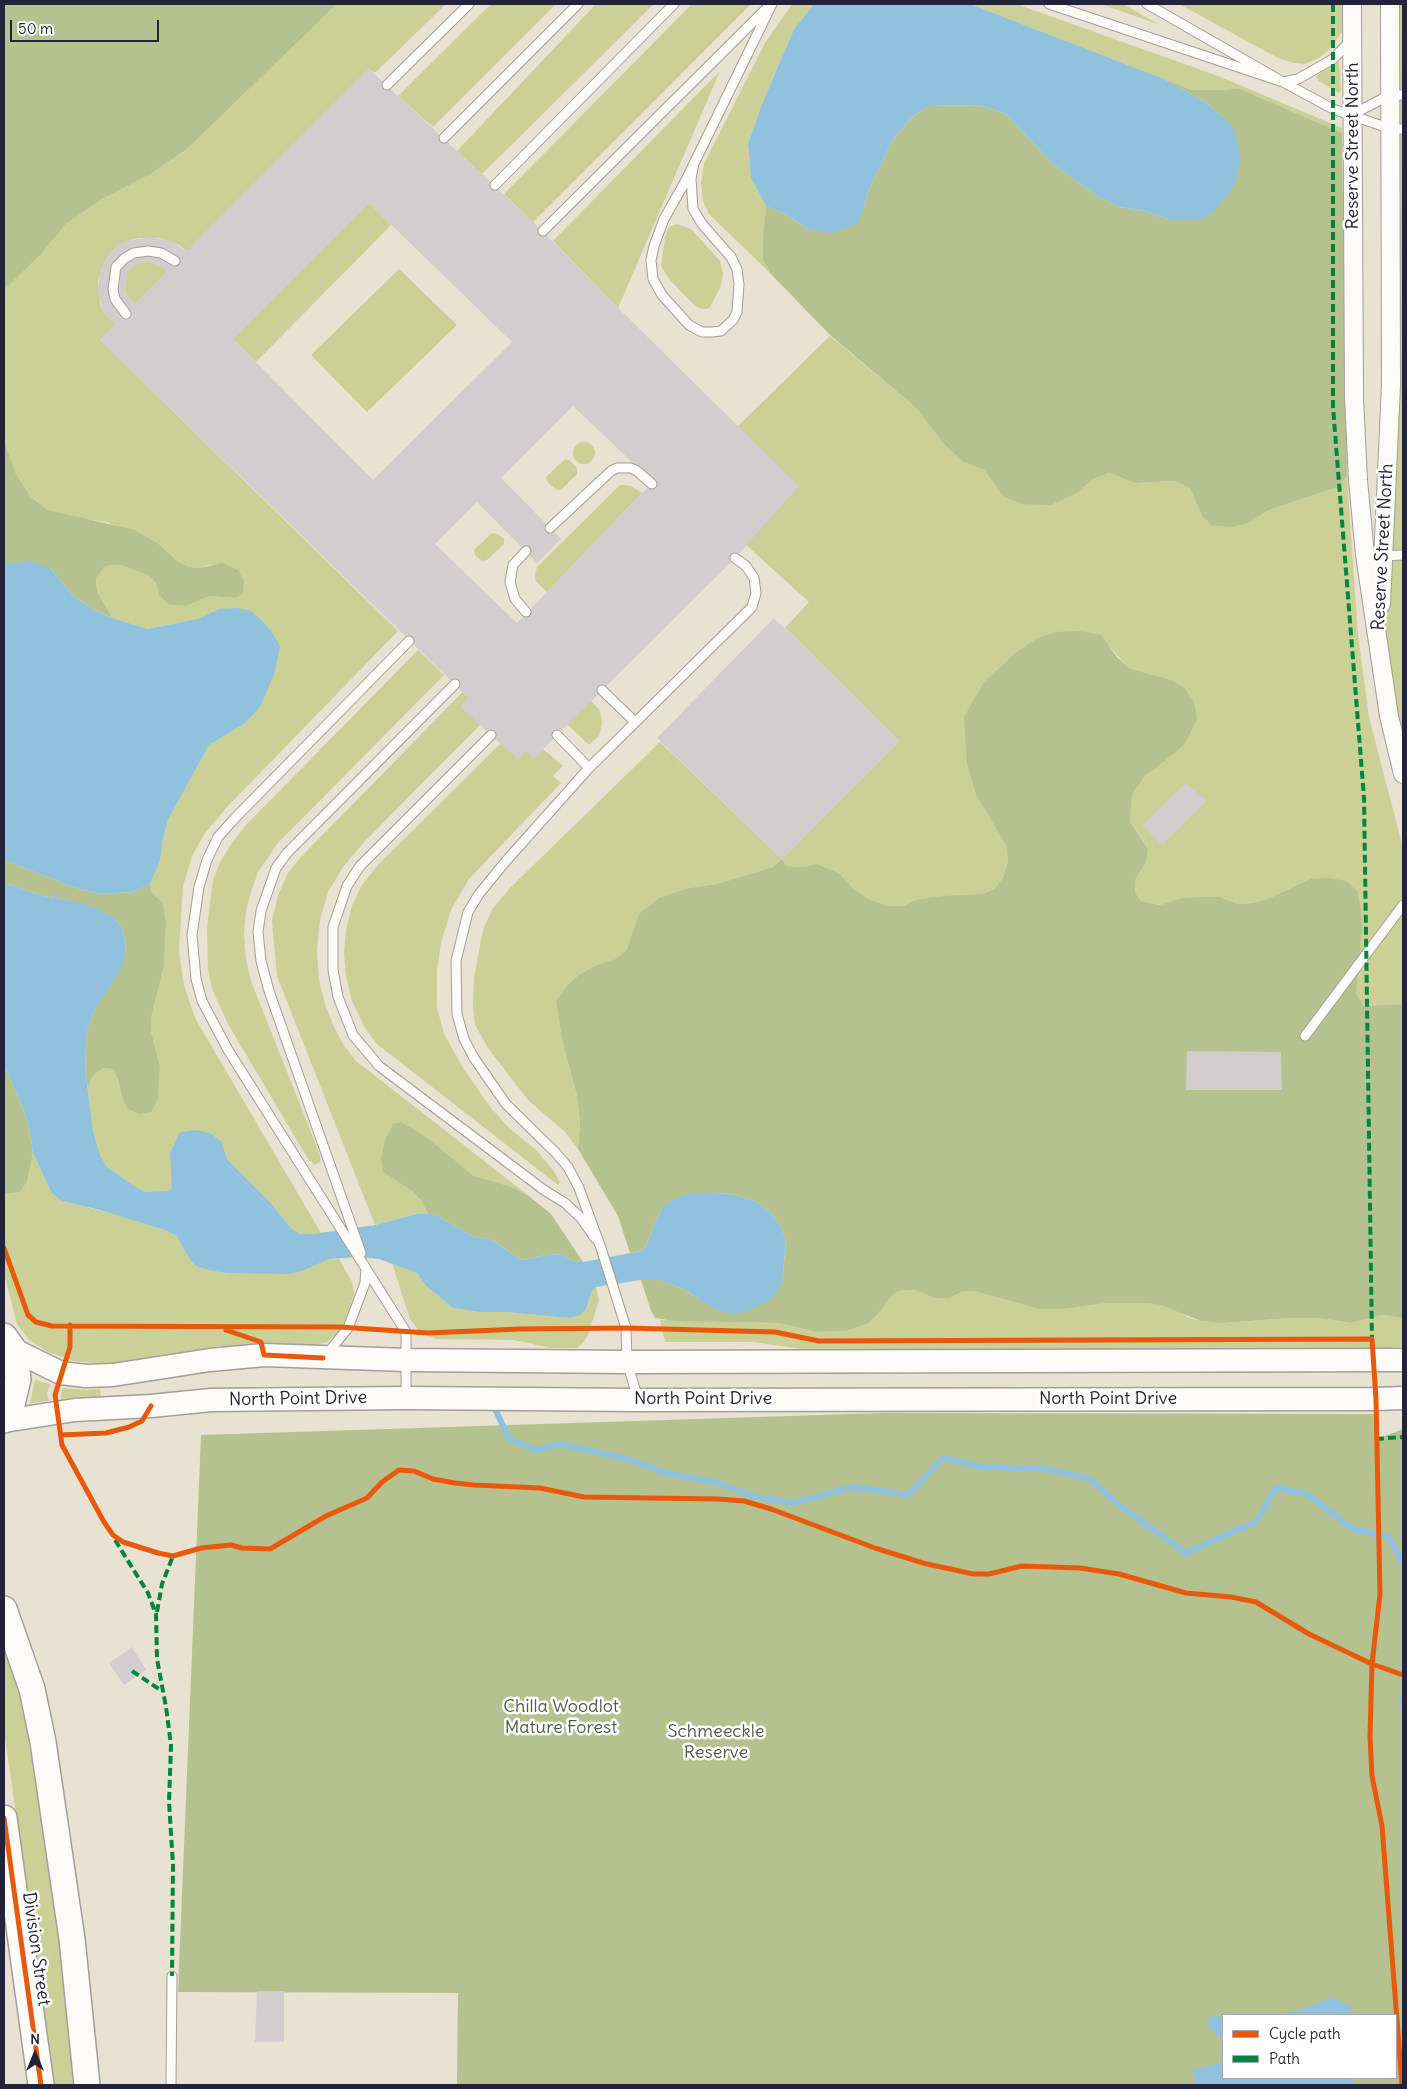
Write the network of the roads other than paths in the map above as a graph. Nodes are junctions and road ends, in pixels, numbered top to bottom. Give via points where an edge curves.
1 (470, 4) edge
2 (578, 4) edge
3 (674, 4) edge
4 (772, 4) edge
5 (1049, 4) edge
6 (1147, 4) edge
7 (1352, 4) edge
8 (1390, 4) edge
9 (1353, 38) junction
10 (1283, 82) junction
11 (387, 85) dead end
12 (1397, 95) edge
13 (1353, 114) junction
14 (1397, 129) edge
15 (444, 138) dead end
16 (694, 163) junction
17 (495, 185) dead end
18 (543, 231) dead end
19 (174, 262) dead end
20 (126, 314) dead end
21 (652, 484) dead end
22 (550, 528) dead end
23 (526, 551) dead end
24 (1365, 555) junction
25 (1383, 556) junction
26 (1403, 556) edge
27 (735, 558) dead end
28 (526, 612) dead end
29 (1379, 640) junction
30 (409, 641) dead end
31 (455, 684) dead end
32 (602, 690) dead end
33 (635, 722) junction
34 (491, 735) dead end
35 (557, 735) dead end
36 (589, 768) junction
37 (1403, 774) edge
38 (1403, 905) edge
39 (1305, 1036) dead end
40 (602, 1248) junction
41 (366, 1268) junction
42 (7, 1338) edge
43 (323, 1358) junction
44 (406, 1360) junction
45 (1403, 1360) edge
46 (628, 1362) junction
47 (406, 1398) junction
48 (1403, 1398) edge
49 (638, 1400) junction
50 (4, 1421) edge
51 (4, 1609) edge
52 (4, 1818) edge
53 (172, 1976) dead end
54 (41, 2085) edge
55 (87, 2085) edge
56 (171, 2085) edge

1 - 11 lane
2 - 15 lane
3 - 17 lane
4 - 16 lane
4 - 18 lane
5 - 10 lane
6 - 10 lane
7 - 9 street, Reserve Street North
8 - 12 street, Reserve Street North
9 - 10 lane via 1334,59 1298,79
9 - 13 street, Reserve Street North
10 - 13 lane via 1333,108
12 - 13 lane
12 - 14 street, Reserve Street North
13 - 14 lane
13 - 24 street, Reserve Street North via 1354,398
14 - 25 street, Reserve Street North
16 - 16 lane via 659,231 651,270 657,288 689,325 702,332 712,332 721,330 733,320 738,307 739,284 731,257 693,209 691,179
19 - 20 lane via 161,253 148,251 134,253 116,267 113,289
21 - 22 lane via 637,471 617,468
23 - 28 lane via 513,565 510,582 515,599
24 - 25 lane
24 - 29 street, Reserve Street North
25 - 26 lane
25 - 29 street, Reserve Street North
27 - 33 lane via 754,578 756,593 752,607
29 - 37 street via 1389,716
30 - 41 lane via 218,837 207,860 195,912 193,956 202,1000 228,1050
31 - 41 lane via 287,852 276,868 261,911 258,932 269,991
32 - 33 lane
33 - 36 lane
34 - 40 lane via 360,866 347,886 333,927 333,970 338,997 353,1035 379,1066 565,1203 581,1218
35 - 36 lane
36 - 40 lane via 479,894 468,912 456,961 455,988 457,1014 474,1058 506,1104 568,1167 580,1188
38 - 39 lane
40 - 46 lane via 626,1328
41 - 43 lane via 361,1297 348,1328
41 - 44 lane via 406,1332
42 - 43 street, North Point Drive via 61,1372 86,1376 264,1355
42 - 50 main road via 18,1379
43 - 44 street, North Point Drive
44 - 46 street, North Point Drive
44 - 47 lane
45 - 46 street, North Point Drive
46 - 49 lane
47 - 49 street, North Point Drive
47 - 50 street, North Point Drive via 211,1400 75,1410
48 - 49 street, North Point Drive
51 - 55 main road, Division Street via 32,1689 43,1742 72,1939
52 - 54 main road, Division Street
53 - 56 lane

